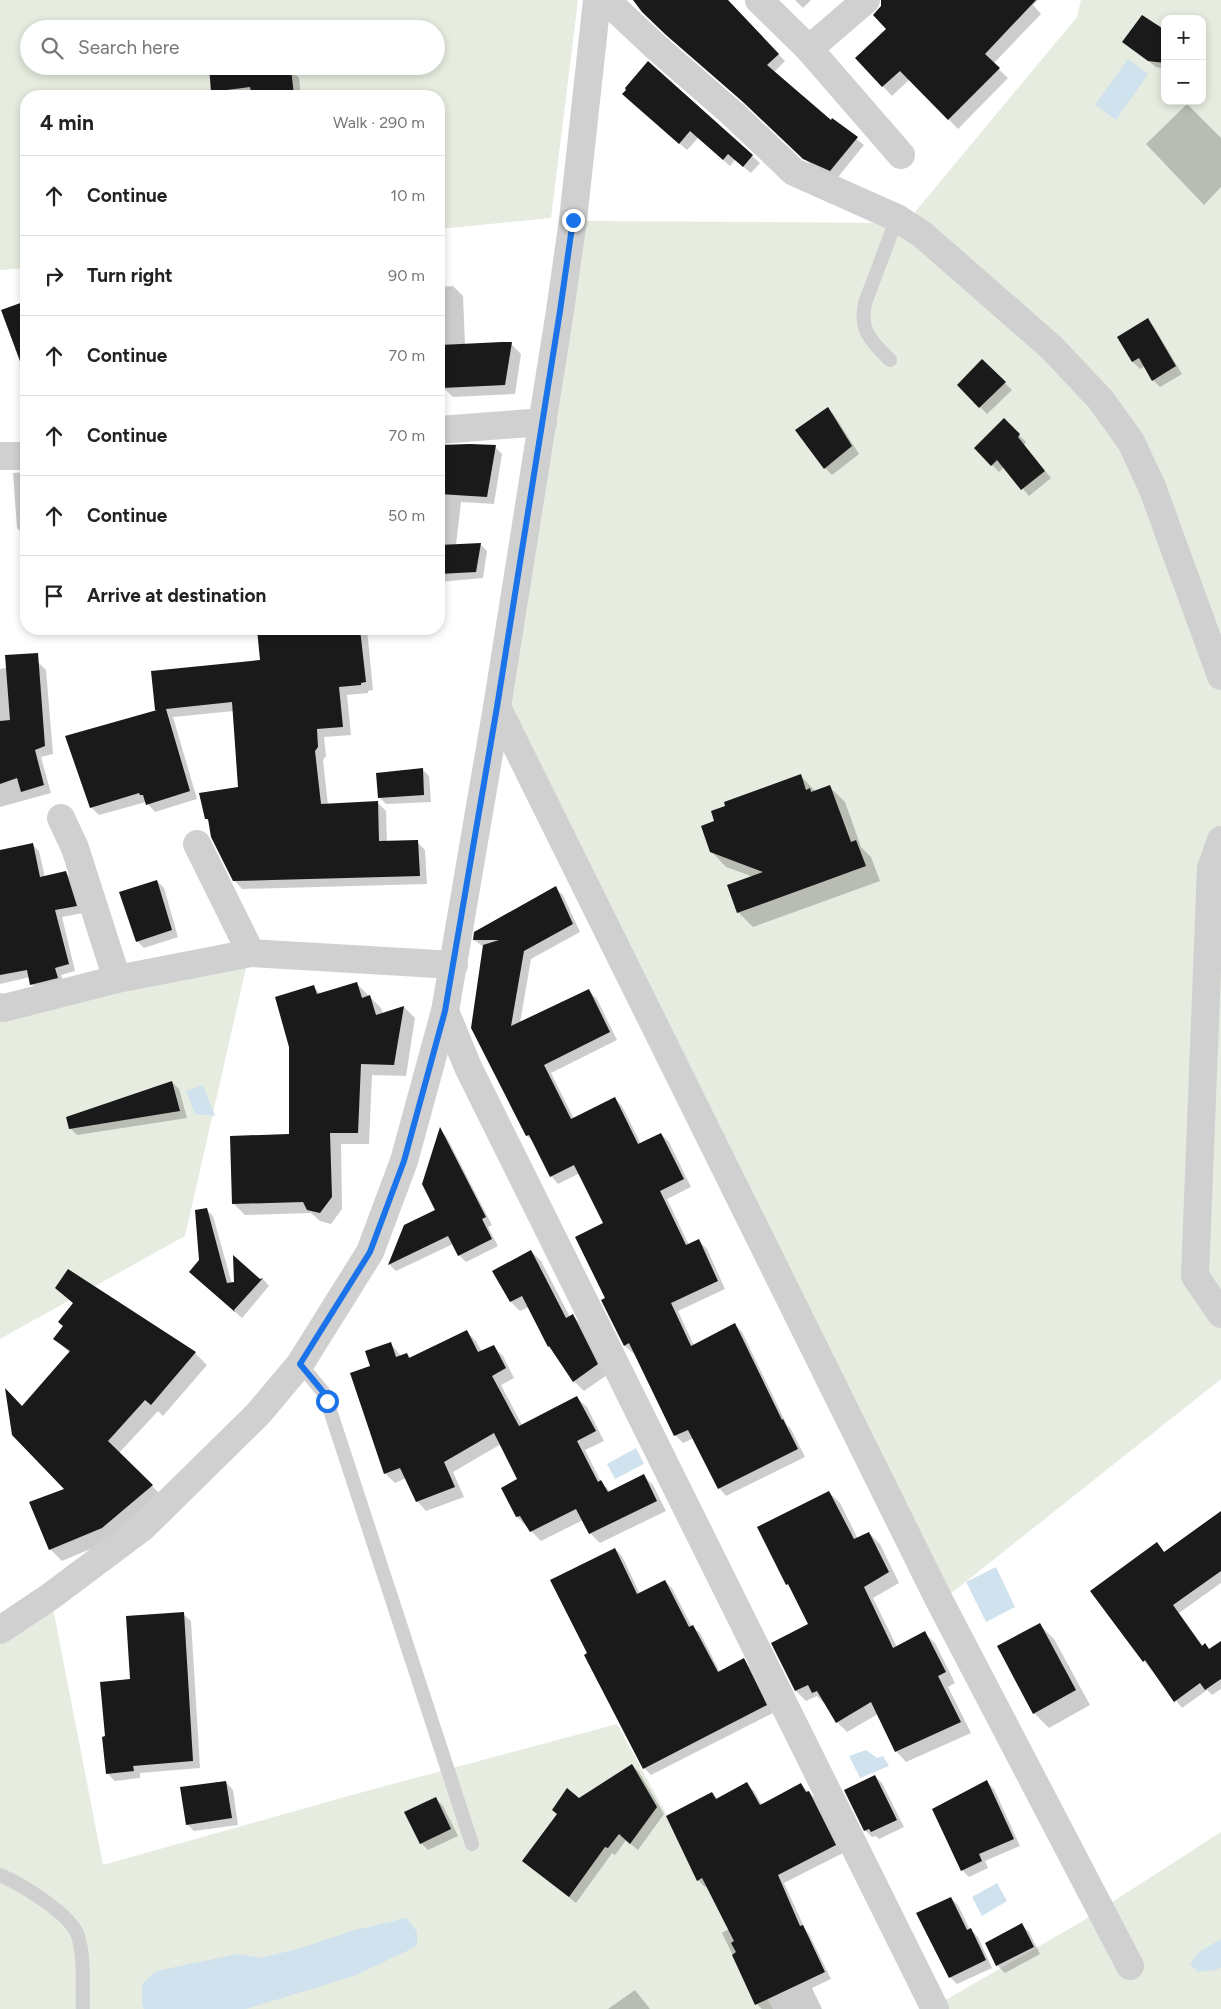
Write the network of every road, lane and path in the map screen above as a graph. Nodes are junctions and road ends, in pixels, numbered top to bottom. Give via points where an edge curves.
1 (597, 0) edge
2 (606, 0) edge
3 (759, 0) edge
4 (866, 0) edge
5 (809, 49) junction
6 (901, 155) dead end
7 (897, 218) junction
8 (890, 360) dead end
9 (543, 422) junction
10 (445, 430) edge
11 (0, 456) edge
12 (20, 456) edge
13 (1221, 676) edge
14 (497, 707) junction
15 (62, 818) dead end
16 (1221, 840) edge
17 (197, 844) dead end
18 (251, 953) junction
19 (454, 965) junction
20 (117, 979) junction
21 (0, 1007) edge
22 (445, 1011) junction
23 (1221, 1314) edge
24 (300, 1364) junction
25 (0, 1630) edge
26 (472, 1844) dead end
27 (0, 1875) edge
28 (1130, 1966) dead end
29 (83, 2009) edge
30 (935, 2009) edge

1 - 9 street via 572,229
2 - 7 street via 794,172
3 - 5 street
4 - 5 street
5 - 6 street
7 - 8 lane via 862,317 869,338
7 - 13 street via 923,235 1052,348 1101,400 1131,442 1152,487
9 - 10 street
9 - 14 street
11 - 12 street
14 - 19 street
14 - 28 street via 938,1598
15 - 20 street via 75,848
16 - 23 street via 1212,868 1195,1276
17 - 18 street
18 - 19 street
18 - 20 street
19 - 22 street
20 - 21 street
22 - 24 street via 404,1161 370,1252
22 - 30 street via 468,1067
24 - 25 street via 258,1414 143,1527
24 - 26 lane via 327,1401
27 - 29 lane via 39,1897 72,1924 78,1934 80,1948

